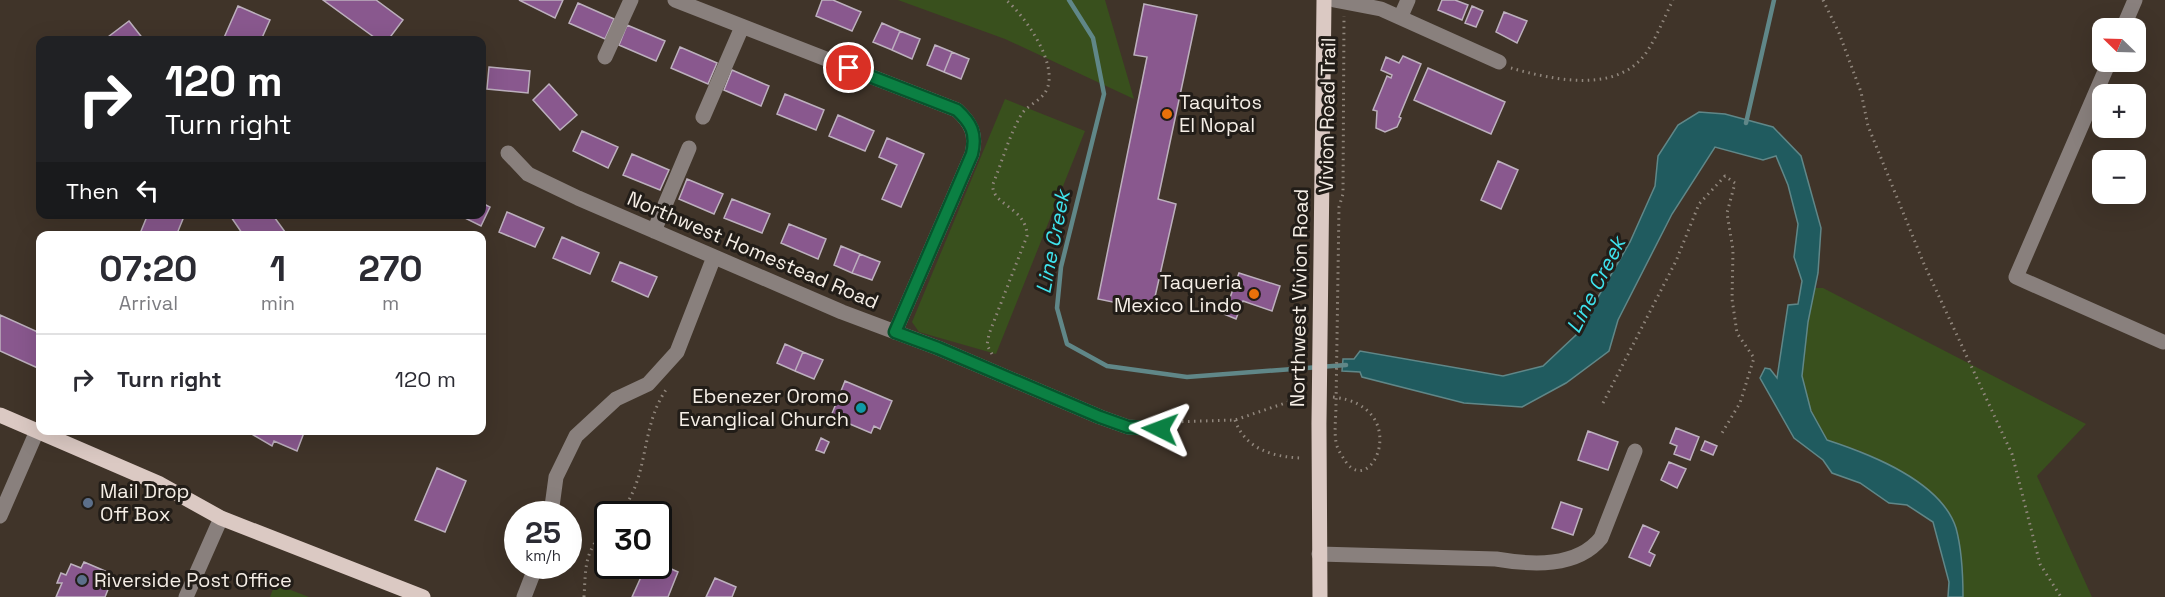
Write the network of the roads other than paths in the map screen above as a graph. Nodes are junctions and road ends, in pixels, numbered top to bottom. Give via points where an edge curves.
1 (631, 0) edge
2 (675, 0) edge
3 (1324, 0) edge
4 (1408, 0) edge
5 (2135, 0) edge
6 (1339, 1) edge
7 (1401, 16) junction
8 (2127, 18) edge
9 (742, 27) junction
10 (605, 57) dead end
11 (1499, 62) road end
12 (2105, 72) edge
13 (703, 117) dead end
14 (689, 148) dead end
15 (508, 153) dead end
16 (654, 231) junction
17 (714, 257) junction
18 (895, 332) junction
19 (2163, 342) dead end
20 (0, 415) edge
21 (1163, 425) road end
22 (36, 431) edge
23 (36, 433) edge
24 (46, 435) edge
25 (1635, 452) dead end
26 (553, 501) edge
27 (0, 516) edge
28 (221, 518) junction
29 (1319, 554) junction
30 (531, 579) edge
31 (186, 597) edge
32 (423, 597) edge
33 (524, 597) edge
34 (1320, 597) edge

1 - 10 street
2 - 9 street
3 - 29 main road, Northwest Vivion Road
4 - 7 street
5 - 8 street
6 - 7 street
7 - 11 street
9 - 13 street
9 - 18 street via 957,110 970,122 975,143 972,154
12 - 19 street via 2016,278
14 - 16 street
15 - 16 street, Northwest Homestead Road via 528,174
16 - 17 street, Northwest Homestead Road
17 - 18 street, Northwest Homestead Road
17 - 26 street via 677,352 648,384 616,399 576,436 556,477
18 - 21 street, Northwest Homestead Road via 1128,427
20 - 22 main road
23 - 27 street
24 - 28 main road via 160,484
25 - 29 street via 1602,538 1592,550 1569,558 1520,563
28 - 31 street
28 - 32 main road
29 - 34 main road, Northwest Vivion Road
30 - 33 street

